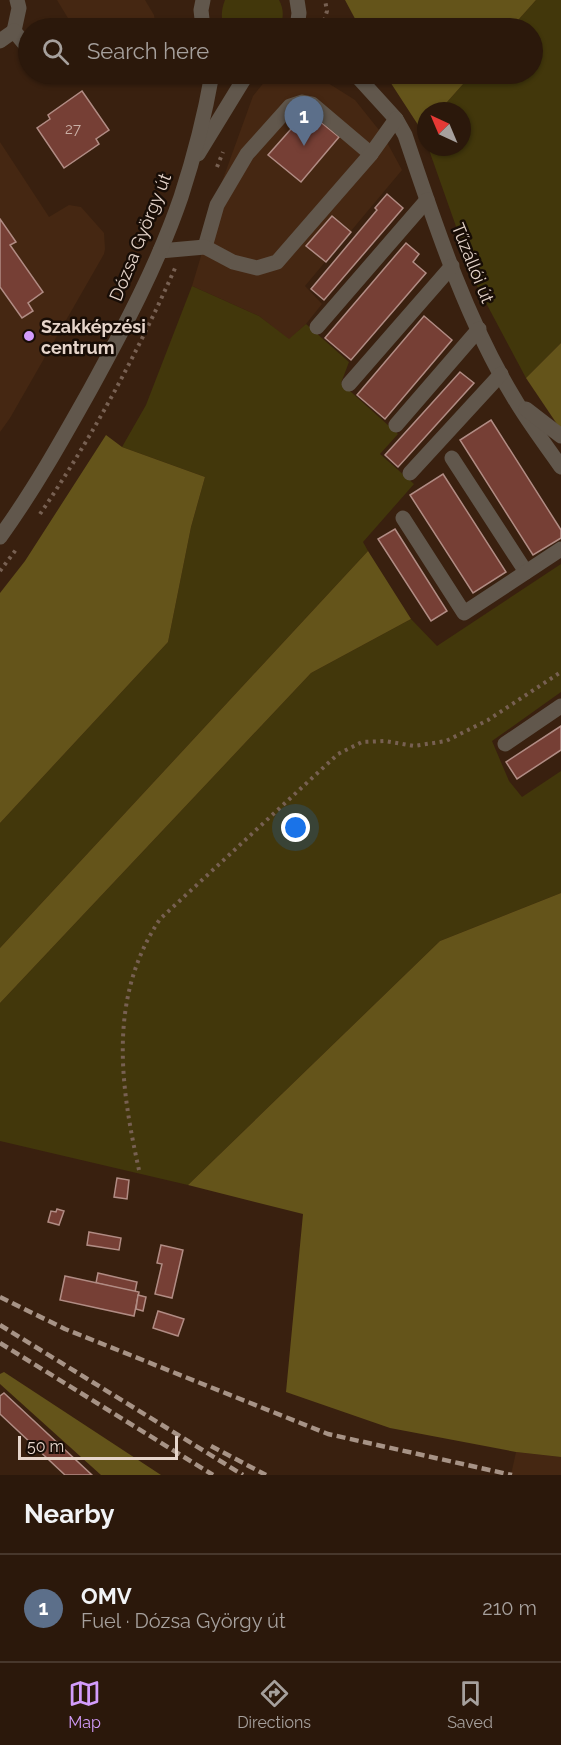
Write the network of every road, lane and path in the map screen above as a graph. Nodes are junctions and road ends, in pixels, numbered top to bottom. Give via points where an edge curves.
1 (16, 0) edge
2 (189, 0) edge
3 (325, 0) edge
4 (202, 5) edge
5 (322, 18) edge
6 (14, 32) junction
7 (18, 37) edge
8 (0, 41) edge
9 (210, 84) edge
10 (241, 84) edge
11 (364, 84) edge
12 (396, 119) junction
13 (371, 154) junction
14 (189, 169) junction
15 (427, 200) junction
16 (205, 247) junction
17 (160, 251) junction
18 (452, 266) junction
19 (317, 327) dead end
20 (479, 329) junction
21 (501, 374) junction
22 (349, 384) dead end
23 (514, 399) junction
24 (396, 425) dead end
25 (561, 436) edge
26 (452, 458) dead end
27 (561, 467) edge
28 (410, 473) dead end
29 (403, 518) dead end
30 (0, 537) edge
31 (561, 549) edge
32 (526, 572) junction
33 (561, 672) edge
34 (561, 706) edge
35 (505, 744) dead end
36 (139, 1170) dead end

1 - 6 street via 19,8
2 - 4 street
3 - 5 path via 327,11
6 - 7 street
6 - 8 street
9 - 14 street, Dózsa György út
10 - 14 street, Dózsa György út
11 - 12 street, Tűzállói út
12 - 13 street
12 - 15 street, Tűzállói út
13 - 16 street via 277,262 257,268 233,262
13 - 16 street via 312,104 290,106 247,154 217,205
14 - 17 street, Dózsa György út
15 - 18 street, Tűzállói út
15 - 19 street
16 - 17 street
17 - 30 street, Dózsa György út via 73,421
18 - 20 street, Tűzállói út
18 - 22 street
20 - 21 street, Tűzállói út
20 - 24 street
21 - 23 street, Tűzállói út
21 - 28 street
23 - 25 street
23 - 27 street, Tűzállói út
26 - 32 street
29 - 32 street via 464,613
31 - 32 street
33 - 36 path via 488,720 446,741 414,746 362,742 338,754 160,919 146,940 132,978 122,1024 124,1094
34 - 35 street

